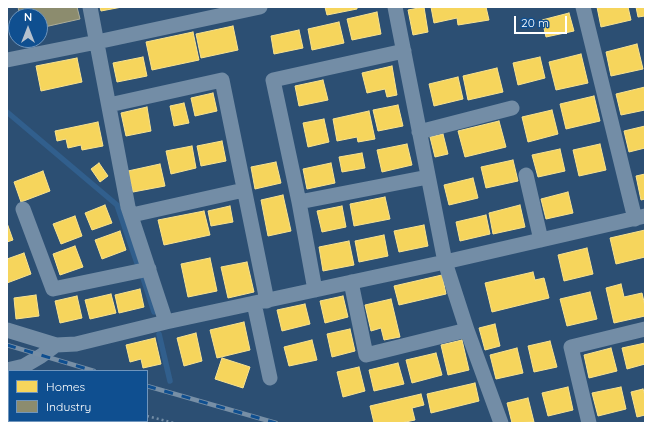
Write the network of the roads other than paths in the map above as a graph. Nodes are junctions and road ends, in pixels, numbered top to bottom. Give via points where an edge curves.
1 (90, 7) edge
2 (260, 7) edge
3 (395, 7) edge
4 (583, 7) edge
5 (97, 42) junction
6 (404, 51) junction
7 (7, 60) edge
8 (109, 105) junction
9 (512, 108) dead end
10 (420, 132) junction
11 (526, 174) dead end
12 (428, 177) junction
13 (244, 190) junction
14 (299, 202) junction
15 (23, 209) dead end
16 (132, 215) junction
17 (640, 218) edge
18 (541, 240) junction
19 (445, 262) junction
20 (149, 269) junction
21 (351, 282) junction
22 (315, 290) junction
23 (260, 302) junction
24 (166, 322) junction
25 (645, 329) edge
26 (7, 330) edge
27 (468, 330) junction
28 (56, 345) junction
29 (7, 370) edge
30 (270, 378) dead end
31 (501, 423) edge
32 (589, 423) edge

1 - 5 street
2 - 5 street
3 - 6 street
4 - 17 street
5 - 7 street
5 - 8 street
6 - 10 street
6 - 14 street via 274,80
8 - 13 street via 222,80
8 - 16 street via 128,207
9 - 10 street
10 - 12 street
11 - 18 street
12 - 14 street
12 - 19 street
13 - 16 street
13 - 23 street
14 - 22 street
15 - 20 street via 53,289
16 - 20 street
17 - 18 street
18 - 19 street
19 - 21 street
19 - 27 street
20 - 24 street
21 - 22 street
21 - 27 street via 366,355
22 - 23 street
23 - 24 street
23 - 30 street
24 - 28 street via 76,344
25 - 32 street via 571,347
26 - 28 street
27 - 31 street
28 - 29 street via 24,366

